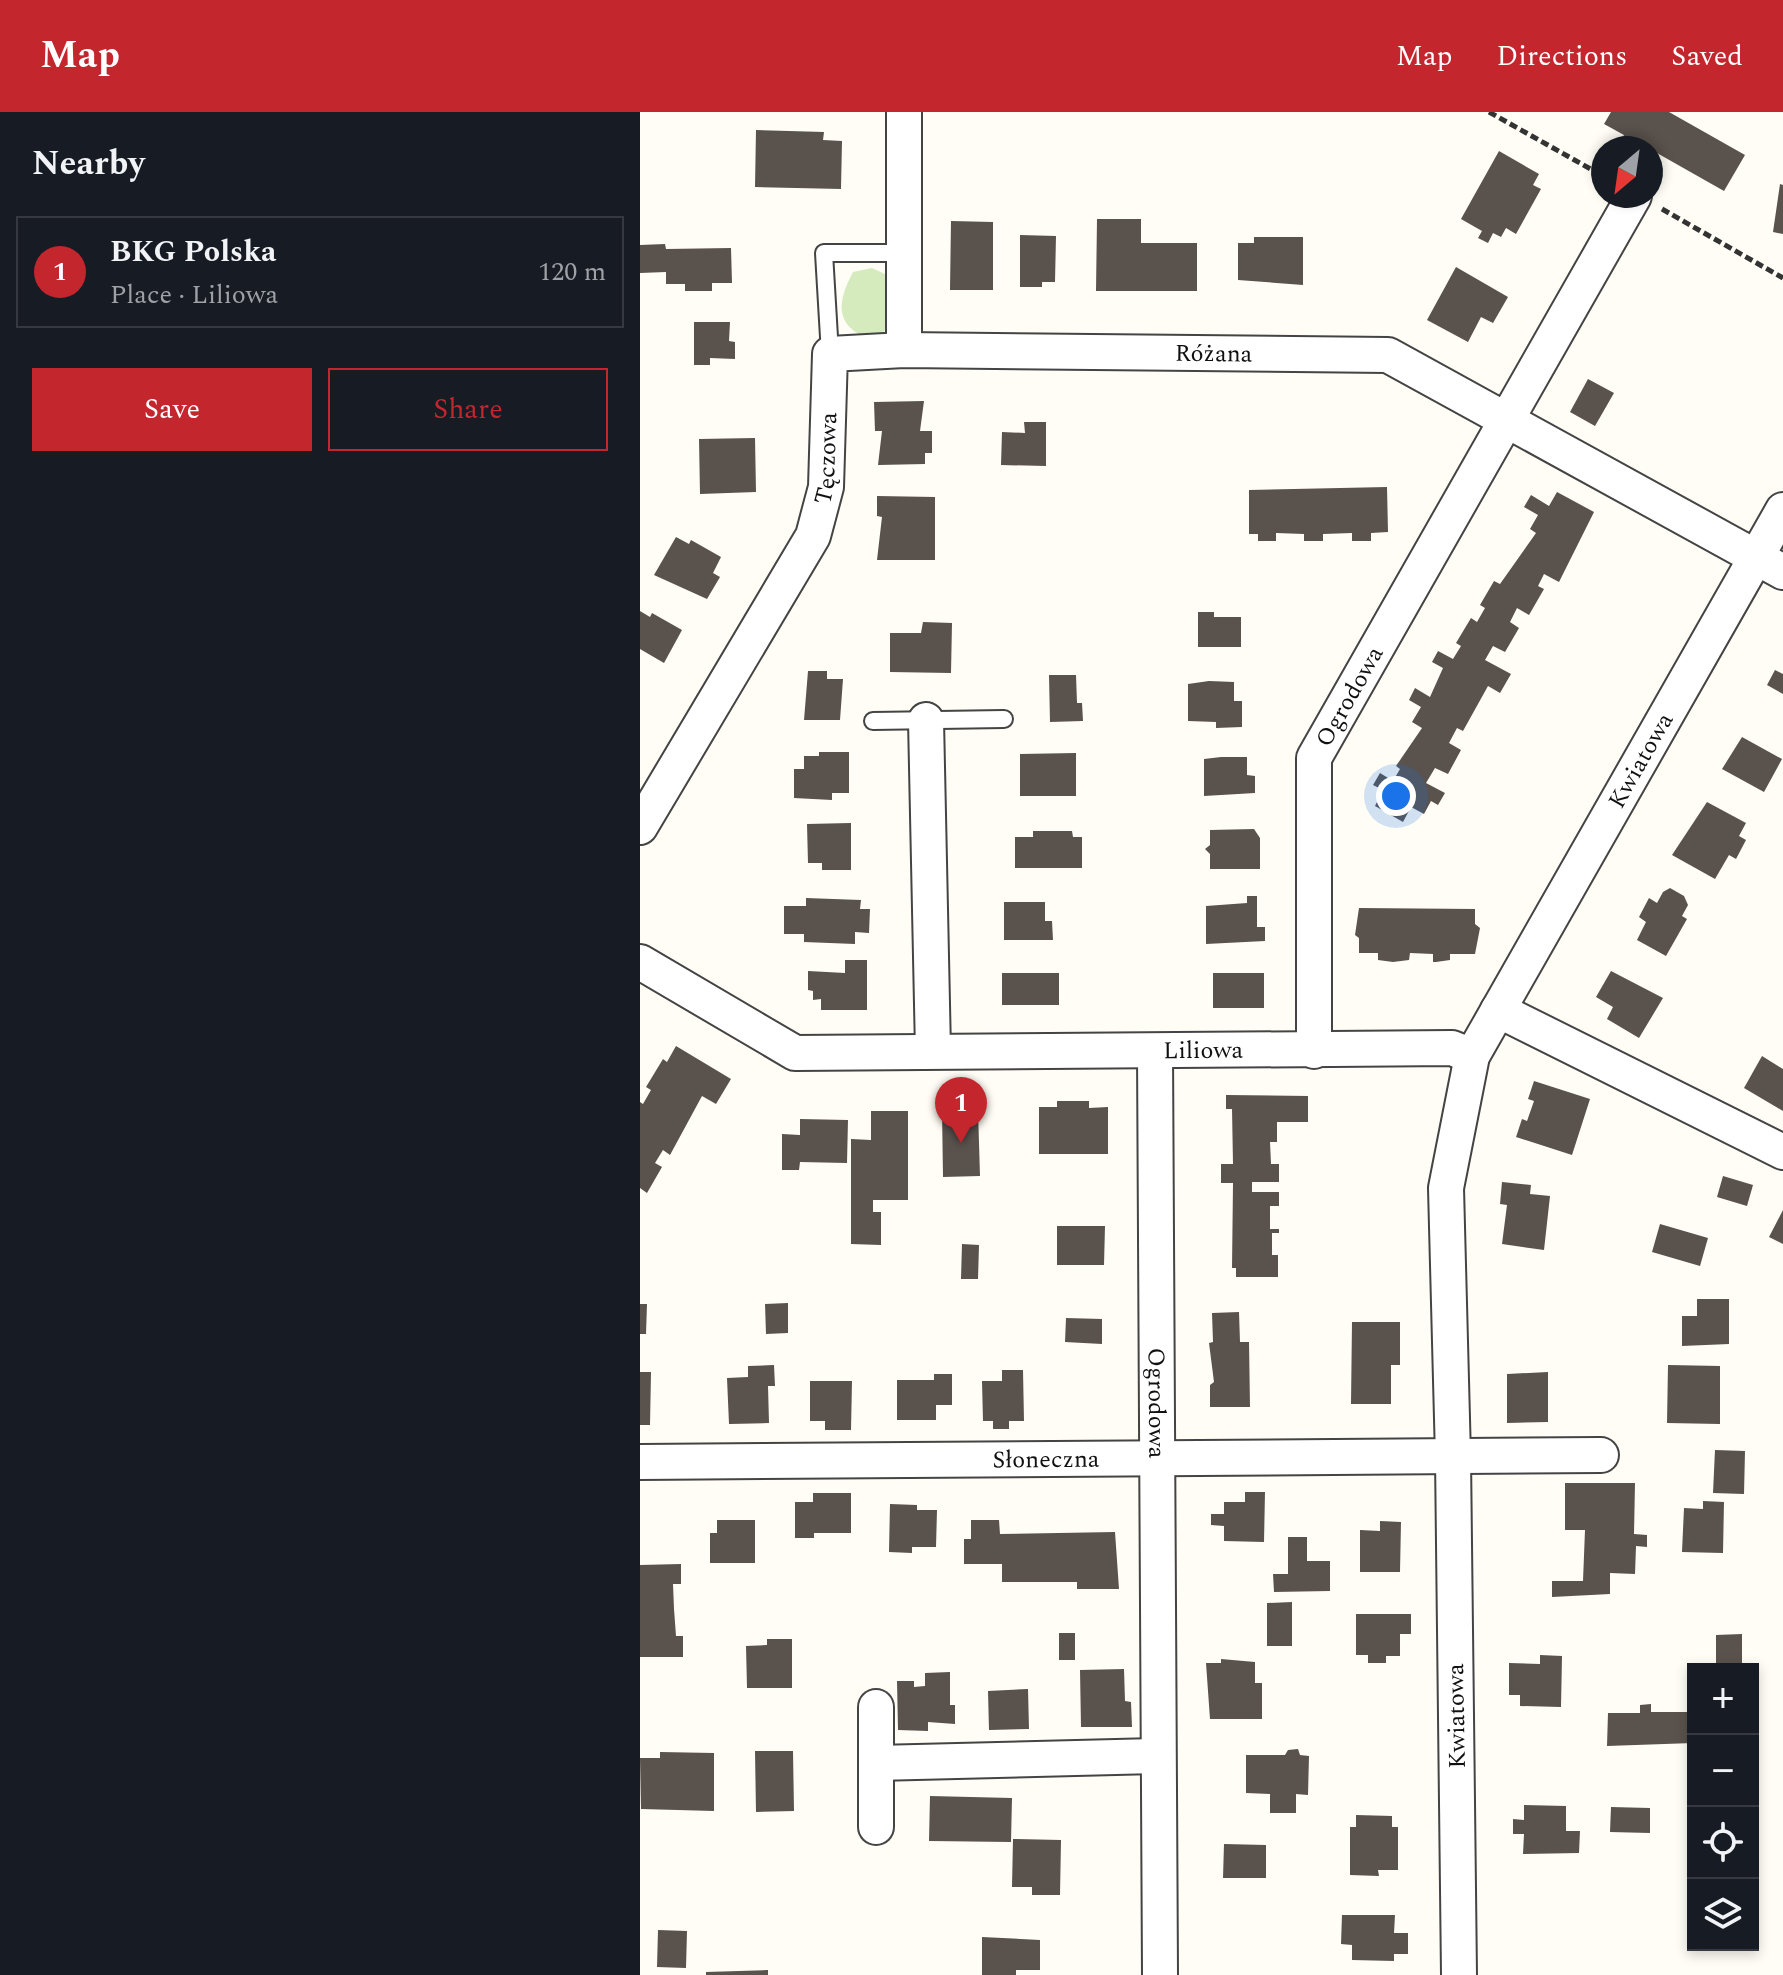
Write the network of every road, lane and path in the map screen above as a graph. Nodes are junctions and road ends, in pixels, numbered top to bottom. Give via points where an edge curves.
1 (904, 112) edge
2 (1489, 112) edge
3 (1591, 169) edge
4 (1638, 208) edge
5 (1657, 208) edge
6 (906, 253) junction
7 (1783, 278) edge
8 (904, 350) junction
9 (830, 354) junction
10 (1506, 422) junction
11 (1783, 510) edge
12 (1769, 566) edge
13 (1004, 719) dead end
14 (926, 720) junction
15 (873, 721) dead end
16 (640, 827) edge
17 (640, 962) edge
18 (1498, 1010) junction
19 (933, 1051) junction
20 (1155, 1051) junction
21 (1314, 1051) junction
22 (1472, 1056) junction
23 (1783, 1152) edge
24 (1601, 1455) dead end
25 (1453, 1457) junction
26 (1155, 1460) junction
27 (640, 1462) edge
28 (876, 1707) dead end
29 (1156, 1756) junction
30 (876, 1763) junction
31 (876, 1827) dead end
32 (1160, 1975) edge
33 (1459, 1975) edge

1 - 6 street
2 - 3 path
4 - 10 street
5 - 7 path
6 - 8 street
6 - 9 lane via 824,253
8 - 9 street
8 - 10 street, Różana via 1388,355
9 - 16 street, Tęczowa via 826,487 813,536
10 - 12 street, Różana
10 - 21 street, Ogrodowa via 1314,758
11 - 12 street, Kwiatowa
12 - 18 street, Kwiatowa
13 - 14 lane
14 - 15 lane
14 - 19 street
17 - 19 street, Liliowa via 795,1053
18 - 22 street, Kwiatowa
18 - 23 street
19 - 20 street, Liliowa
20 - 21 street, Liliowa
20 - 26 street, Ogrodowa
21 - 22 street, Liliowa via 1452,1048
22 - 25 street, Kwiatowa via 1446,1188
24 - 25 street
25 - 26 street, Słoneczna
25 - 33 street, Kwiatowa
26 - 27 street, Słoneczna
26 - 29 street, Ogrodowa
28 - 30 street
29 - 30 street
29 - 32 street, Ogrodowa
30 - 31 street

